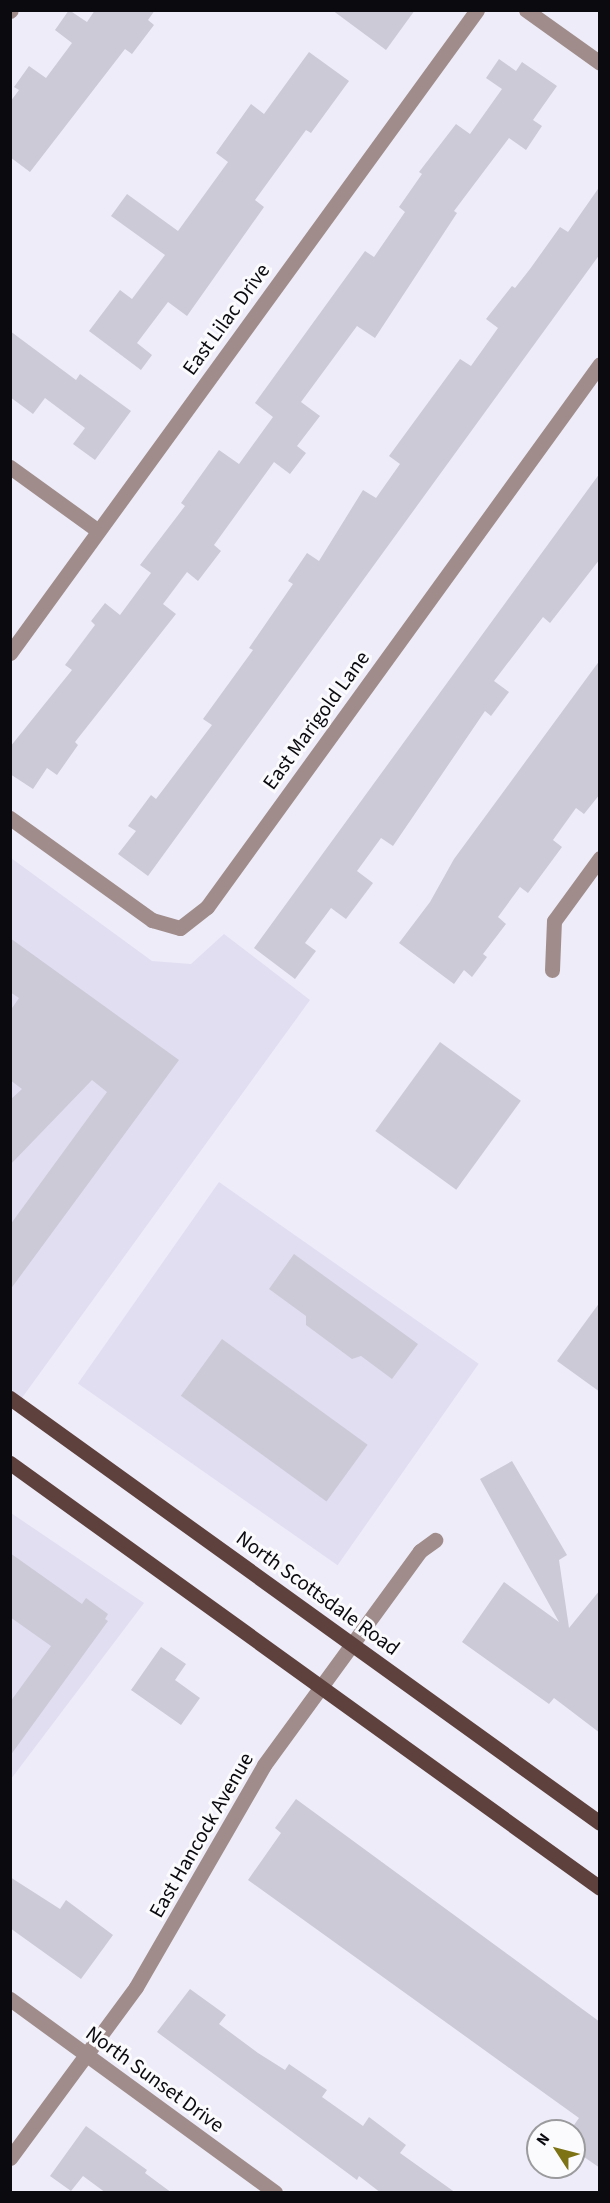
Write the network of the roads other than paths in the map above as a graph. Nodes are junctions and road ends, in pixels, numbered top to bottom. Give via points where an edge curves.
1 (477, 10) edge
2 (526, 10) edge
3 (600, 63) edge
4 (600, 364) edge
5 (10, 467) edge
6 (97, 530) junction
7 (10, 653) edge
8 (10, 818) edge
9 (600, 858) edge
10 (552, 970) dead end
11 (10, 1398) edge
12 (10, 1463) edge
13 (435, 1540) dead end
14 (352, 1644) junction
15 (321, 1687) junction
16 (600, 1823) edge
17 (600, 1888) edge
18 (10, 2000) edge
19 (89, 2055) junction
20 (10, 2158) edge
21 (275, 2193) edge

1 - 6 street, East Lilac Drive
2 - 3 street
4 - 8 street, East Marigold Lane via 207,907 180,928 152,920
5 - 6 street
6 - 7 street, East Lilac Drive
9 - 10 street via 554,921
11 - 14 main road, North Scottsdale Road
12 - 15 main road
13 - 14 street, East Hancock Avenue via 420,1551
14 - 15 street, East Hancock Avenue
14 - 16 main road, North Scottsdale Road
15 - 17 main road
15 - 19 street, East Hancock Avenue via 264,1765 170,1932
18 - 19 street, North Sunset Drive
19 - 20 street, East Hancock Avenue
19 - 21 street, North Sunset Drive

